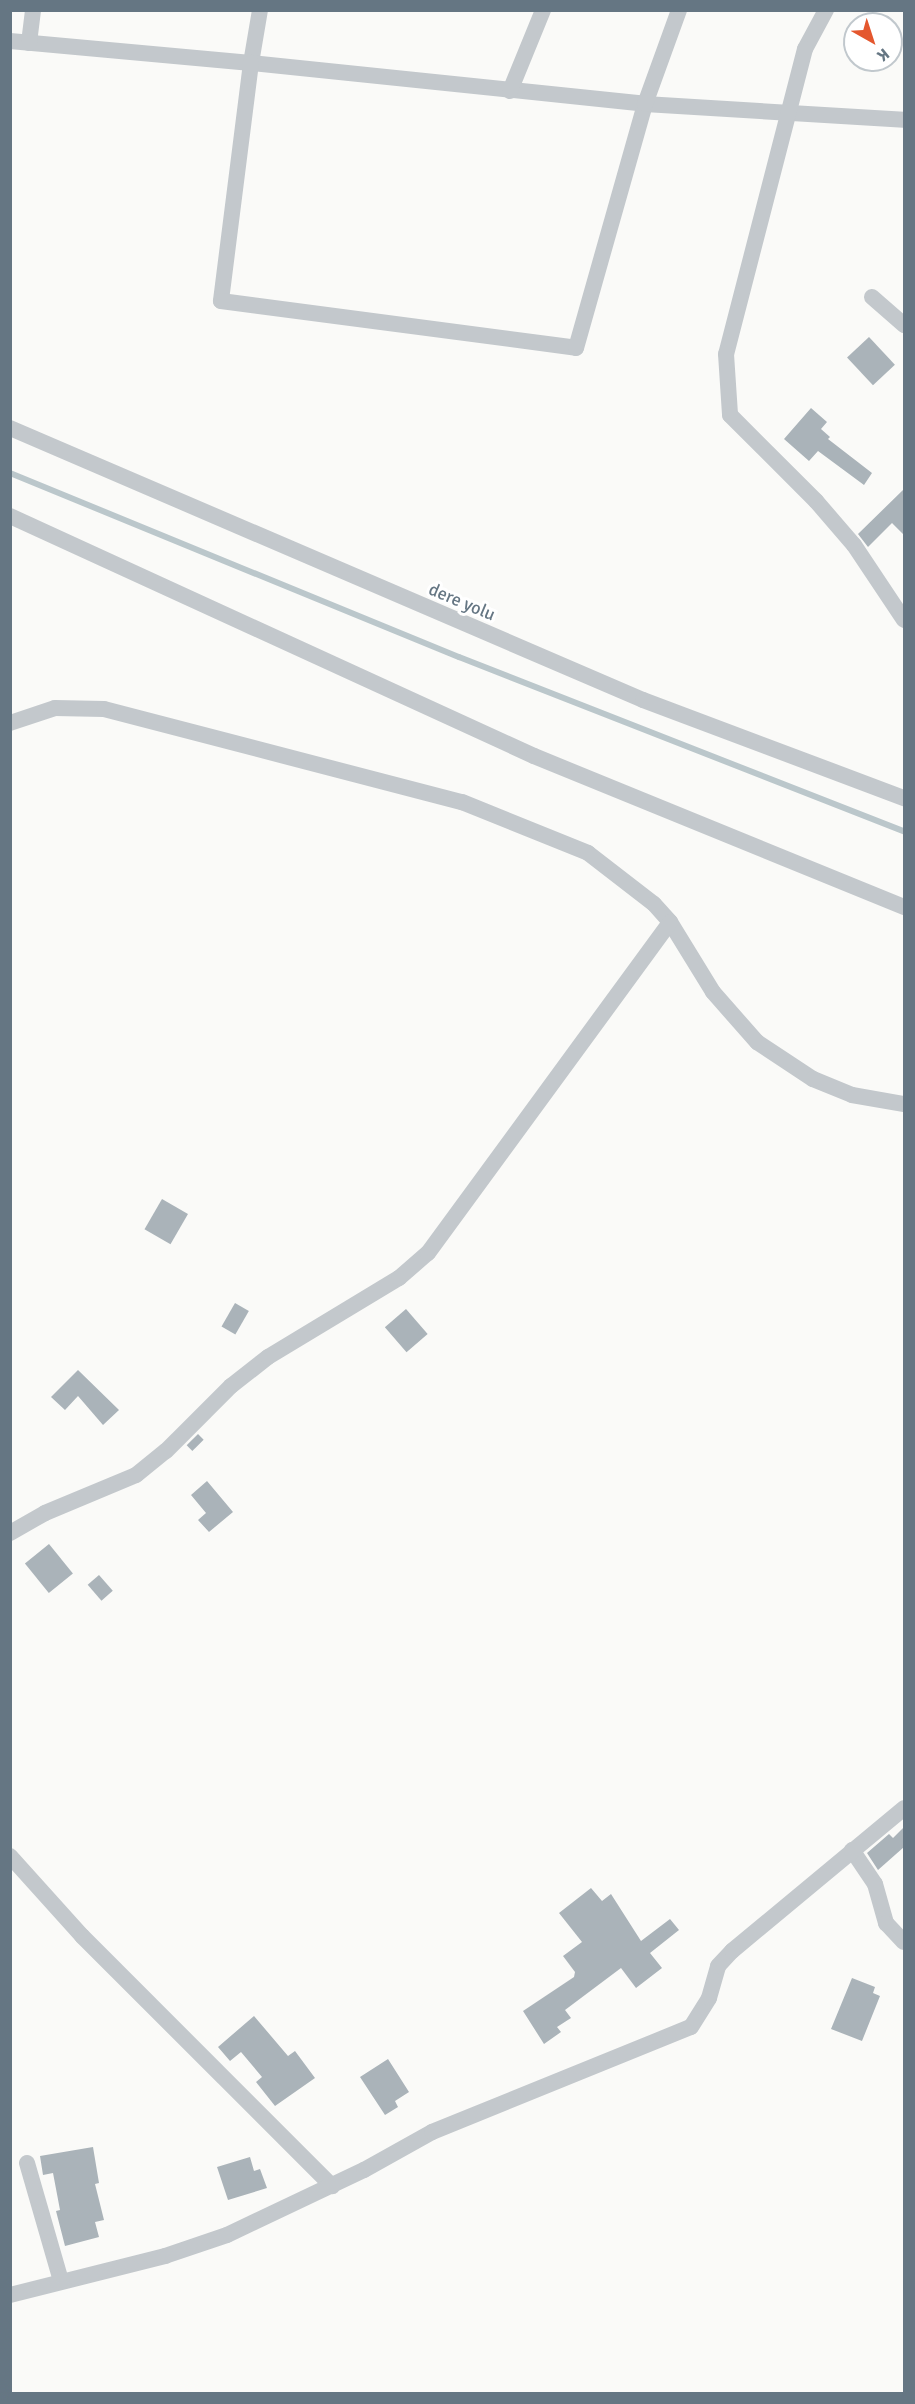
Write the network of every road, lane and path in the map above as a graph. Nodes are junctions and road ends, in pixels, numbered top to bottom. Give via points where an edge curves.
1 (33, 10) edge
2 (260, 10) edge
3 (543, 10) edge
4 (679, 10) edge
5 (826, 10) edge
6 (10, 41) edge
7 (28, 43) junction
8 (252, 63) junction
9 (510, 91) junction
10 (645, 104) junction
11 (790, 114) junction
12 (904, 120) edge
13 (872, 297) dead end
14 (904, 325) edge
15 (10, 428) edge
16 (10, 516) edge
17 (902, 611) edge
18 (10, 723) edge
19 (904, 798) edge
20 (904, 907) edge
21 (670, 922) junction
22 (904, 1104) edge
23 (10, 1533) edge
24 (904, 1808) edge
25 (852, 1850) junction
26 (10, 1856) edge
27 (904, 1942) edge
28 (27, 2163) dead end
29 (332, 2186) junction
30 (61, 2281) junction
31 (10, 2295) edge

1 - 7 street
2 - 8 street
3 - 9 street
4 - 10 street
5 - 11 street via 805,49
6 - 7 street
7 - 8 street
8 - 9 street
8 - 10 street via 221,301 576,348
9 - 10 street
10 - 11 street
11 - 12 street
11 - 17 street via 726,354 730,415 816,501
13 - 14 street
15 - 19 street, dere yolu via 643,700
16 - 20 street via 534,756
18 - 21 street via 55,708 104,709 462,802 588,853 637,888
21 - 22 street via 733,1018 783,1063 852,1095
21 - 23 street via 428,1254 399,1278 268,1357 231,1386 136,1475 45,1513
24 - 25 street
25 - 27 street via 875,1884 886,1923
25 - 29 street via 718,1966 705,2008 692,2027 432,2132
26 - 29 street via 82,1936
28 - 30 street
29 - 30 street via 227,2235 165,2256
30 - 31 street

